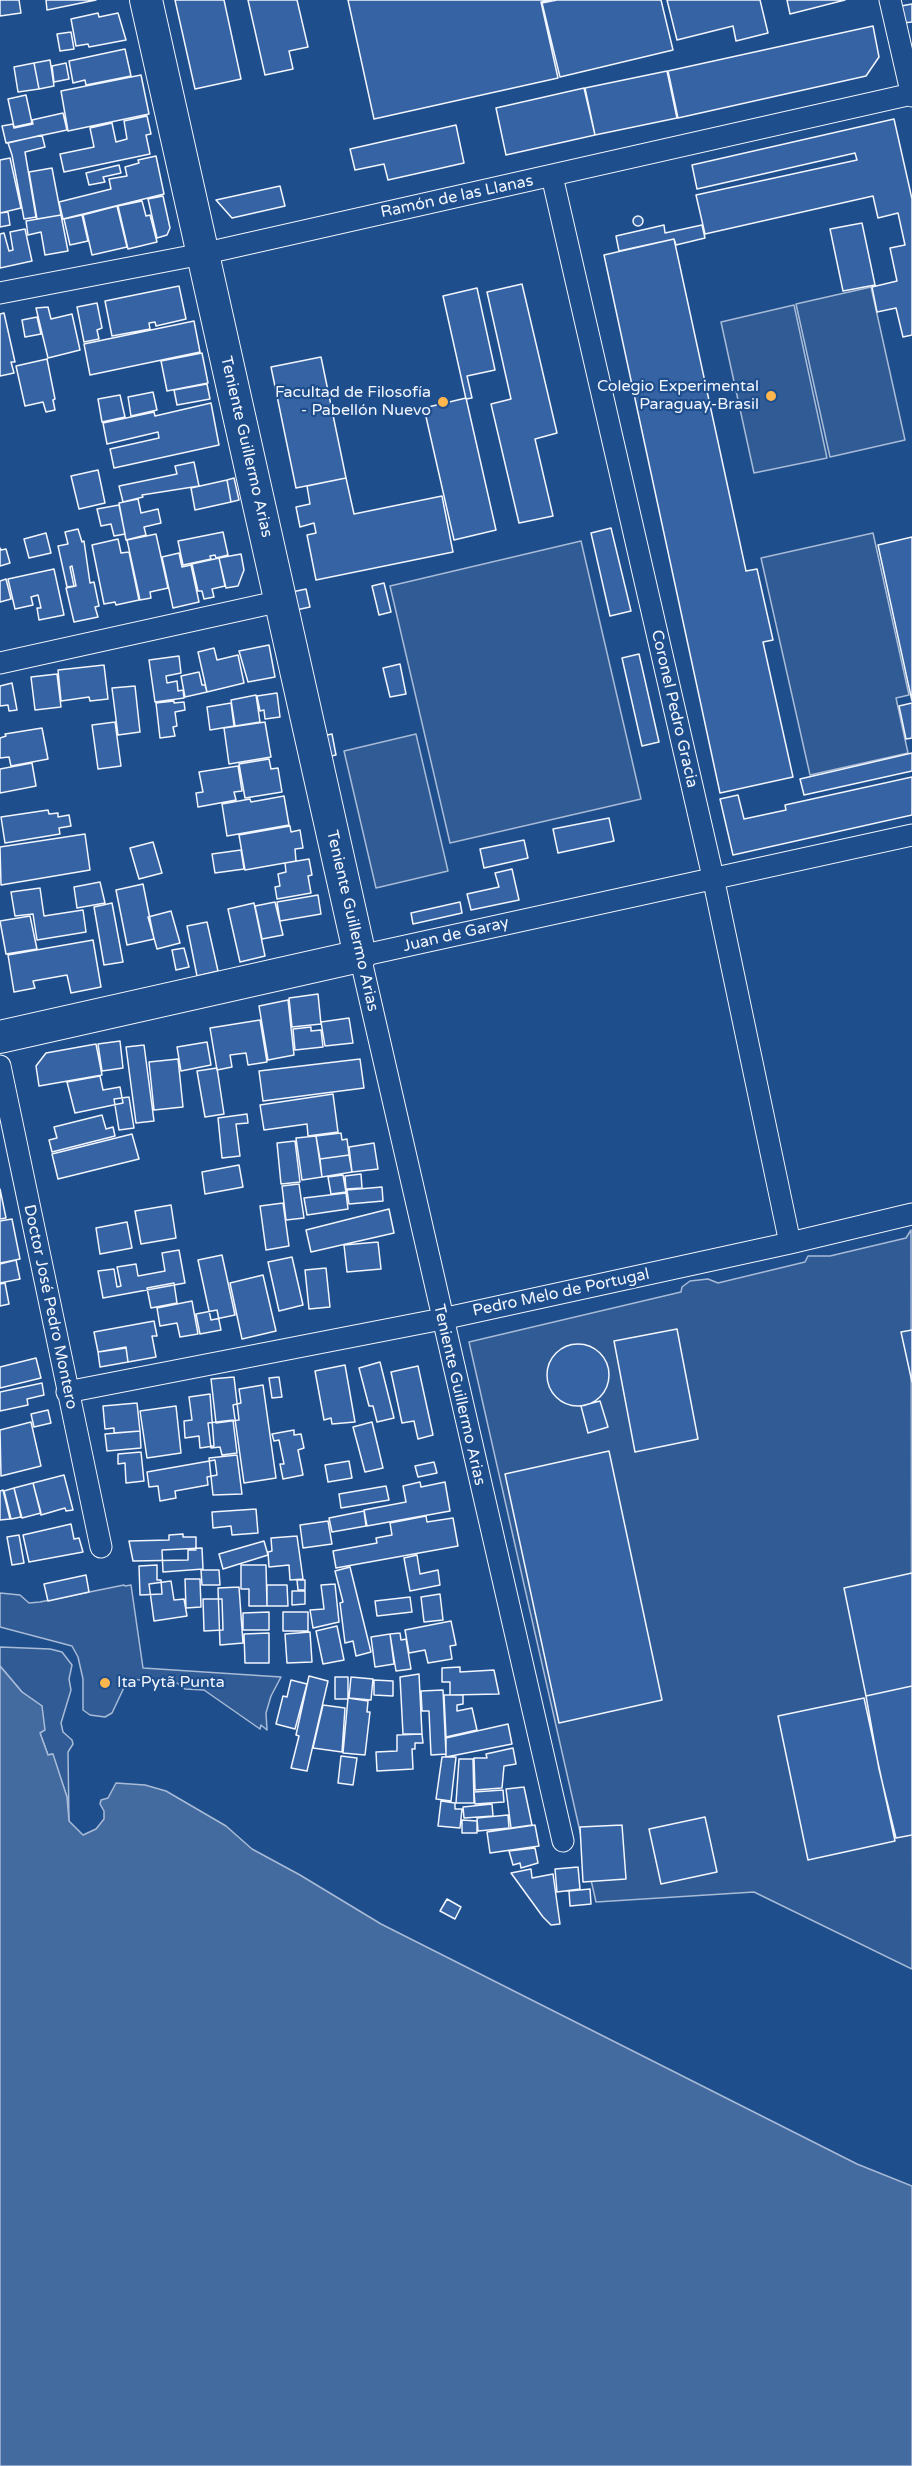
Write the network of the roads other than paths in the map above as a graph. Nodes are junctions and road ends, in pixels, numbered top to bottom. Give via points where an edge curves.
1 (146, 0) edge
2 (890, 0) edge
3 (912, 95) edge
4 (552, 176) junction
5 (202, 254) junction
6 (0, 294) edge
7 (281, 601) junction
8 (0, 663) edge
9 (912, 835) edge
10 (713, 878) junction
11 (360, 956) junction
12 (0, 1037) edge
13 (0, 1066) edge
14 (912, 1214) edge
15 (790, 1243) junction
16 (442, 1319) junction
17 (68, 1392) junction
18 (101, 1547) dead end
19 (563, 1841) dead end

1 - 5 street, Teniente Guillermo Arias
2 - 3 street
3 - 4 street, Ramón de las Llanas
4 - 5 street, Ramón de las Llanas
4 - 10 street, Coronel Pedro Gracia
5 - 6 street, Ramón de las Llanas
5 - 7 street, Teniente Guillermo Arias
7 - 8 street
7 - 11 street, Teniente Guillermo Arias
9 - 10 street, Juan de Garay
10 - 11 street, Juan de Garay
10 - 15 street, Coronel Pedro Gracia
11 - 12 street, Juan de Garay
11 - 16 street, Teniente Guillermo Arias
13 - 17 street, Doctor José Pedro Montero
14 - 15 street, Pedro Melo de Portugal
15 - 16 street, Pedro Melo de Portugal
16 - 17 street, Pedro Melo de Portugal
16 - 19 street, Teniente Guillermo Arias
17 - 18 street, Doctor José Pedro Montero

